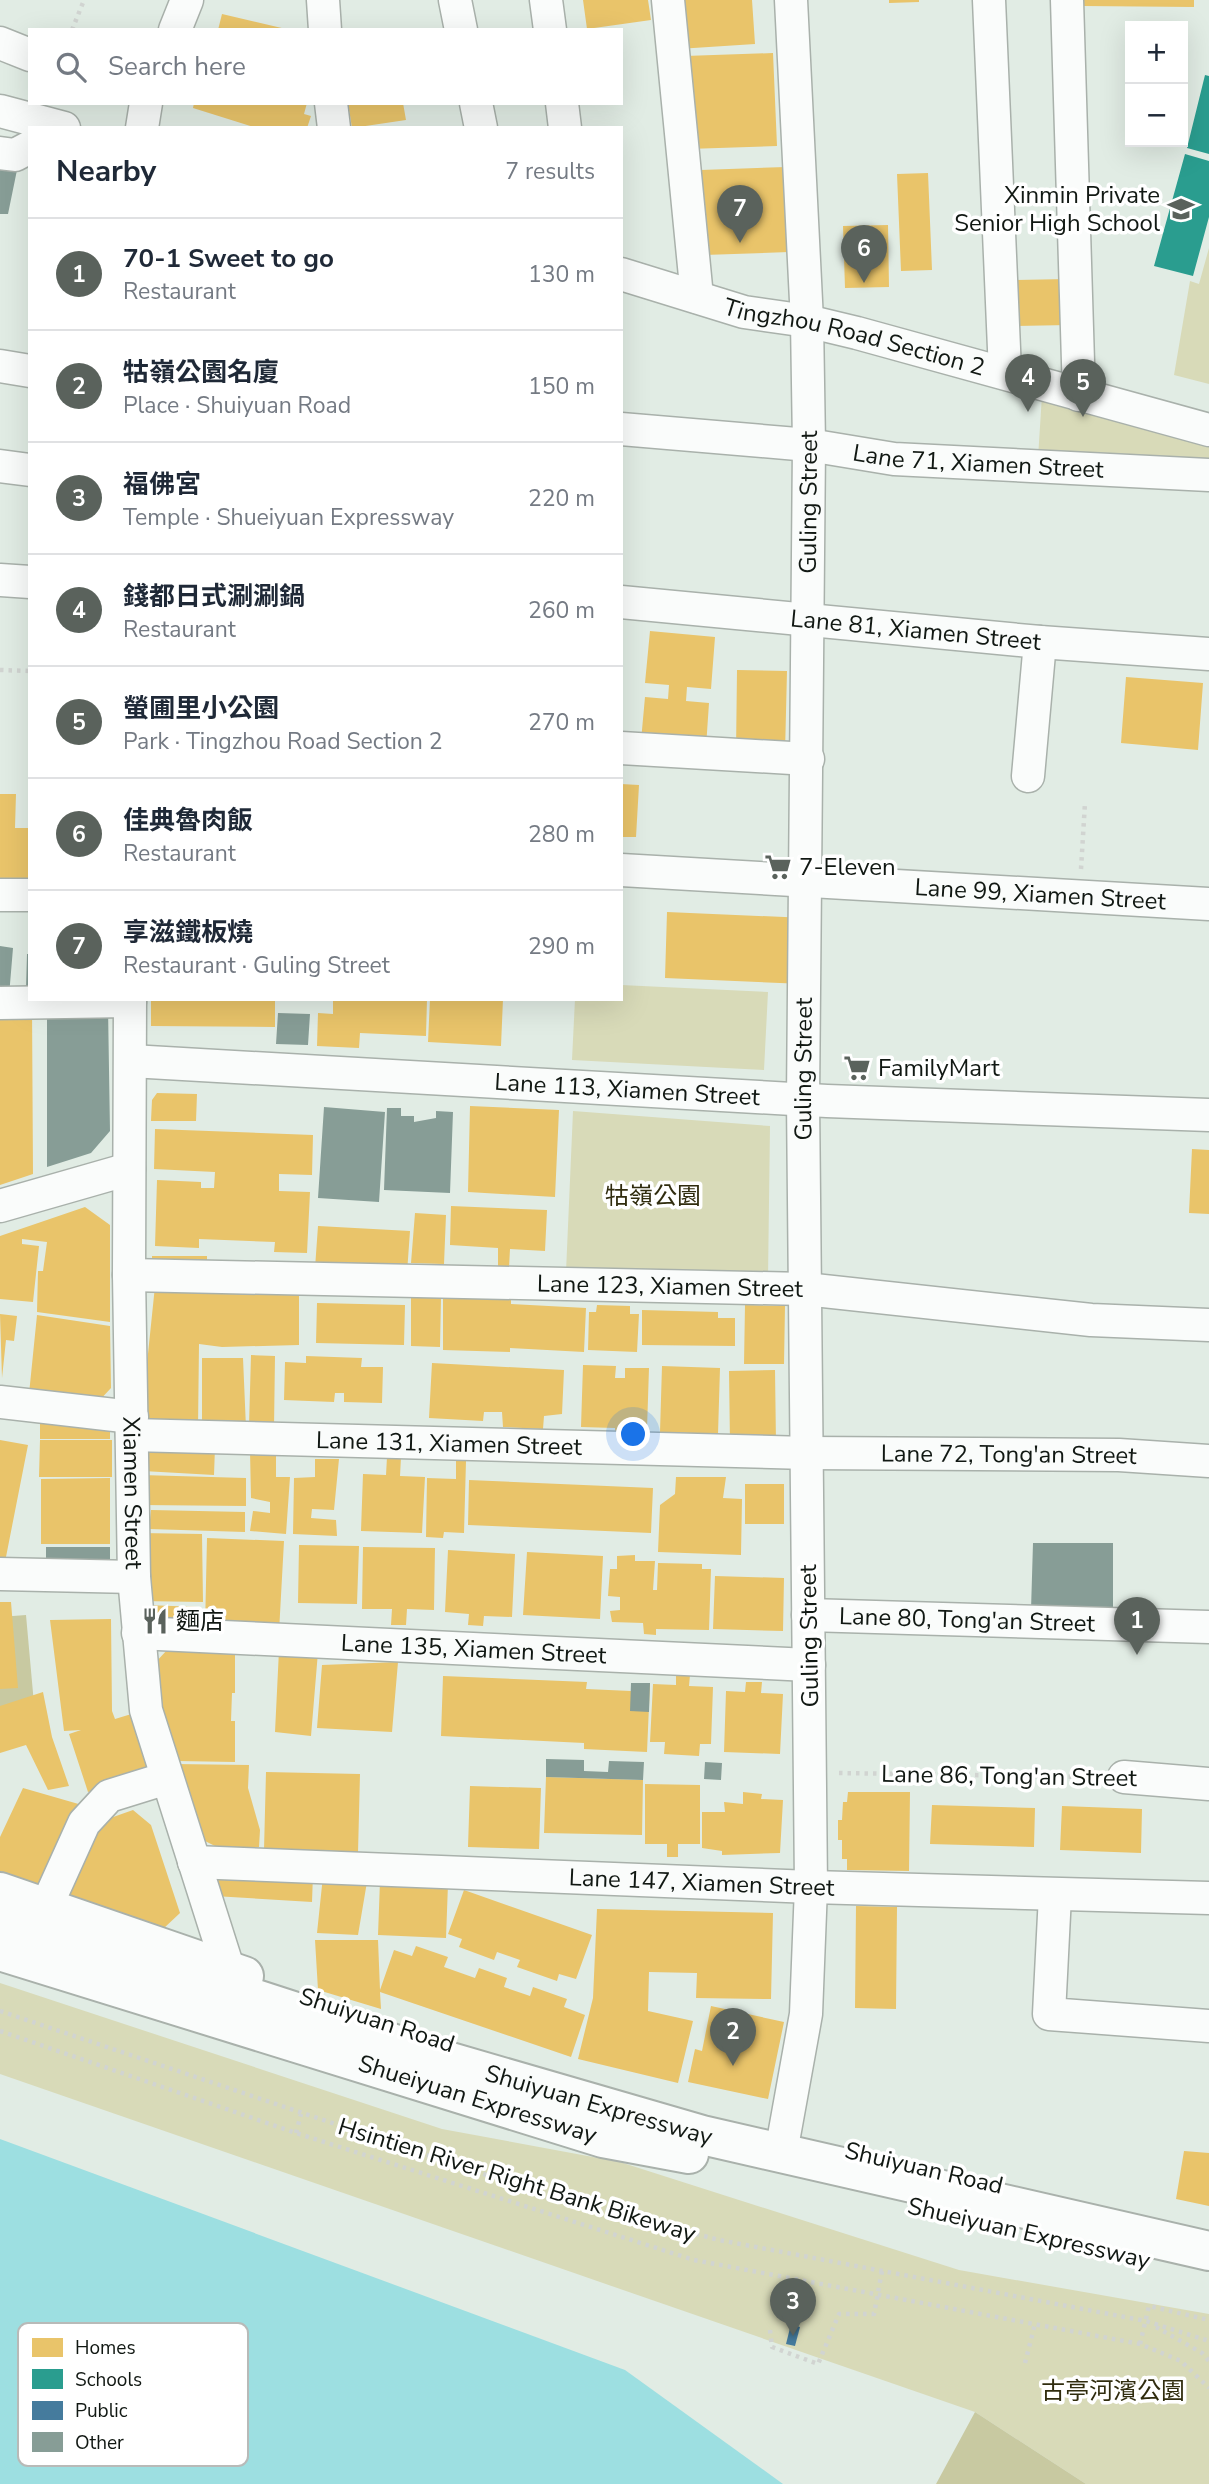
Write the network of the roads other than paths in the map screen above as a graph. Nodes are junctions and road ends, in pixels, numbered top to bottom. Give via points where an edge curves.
1 (187, 0) edge
2 (323, 0) edge
3 (455, 0) edge
4 (546, 0) edge
5 (668, 0) edge
6 (791, 0) edge
7 (989, 0) edge
8 (1067, 0) edge
9 (176, 28) edge
10 (325, 28) edge
11 (461, 28) edge
12 (550, 28) edge
13 (0, 43) edge
14 (28, 54) edge
15 (146, 105) edge
16 (331, 105) edge
17 (476, 105) edge
18 (562, 105) edge
19 (0, 111) edge
20 (56, 126) edge
21 (142, 126) edge
22 (334, 126) edge
23 (481, 126) edge
24 (565, 126) edge
25 (28, 148) edge
26 (0, 153) edge
27 (623, 275) edge
28 (697, 297) junction
29 (807, 321) junction
30 (0, 366) edge
31 (28, 371) edge
32 (1005, 372) junction
33 (1079, 395) junction
34 (623, 429) edge
35 (1209, 430) edge
36 (809, 444) junction
37 (0, 466) edge
38 (28, 470) edge
39 (1209, 475) edge
40 (0, 580) edge
41 (28, 582) edge
42 (623, 602) edge
43 (807, 618) junction
44 (1040, 642) junction
45 (1209, 654) edge
46 (623, 748) edge
47 (808, 759) junction
48 (1028, 776) dead end
49 (623, 870) edge
50 (803, 879) junction
51 (0, 895) edge
52 (28, 895) edge
53 (1209, 904) edge
54 (87, 1001) edge
55 (130, 1001) edge
56 (0, 1003) edge
57 (131, 1061) junction
58 (803, 1100) junction
59 (1209, 1115) edge
60 (129, 1169) junction
61 (0, 1206) edge
62 (129, 1275) junction
63 (805, 1289) junction
64 (1209, 1325) edge
65 (0, 1402) edge
66 (132, 1426) junction
67 (807, 1453) junction
68 (1209, 1461) edge
69 (0, 1574) edge
70 (134, 1577) junction
71 (808, 1615) junction
72 (1209, 1627) edge
73 (138, 1633) junction
74 (809, 1665) junction
75 (1124, 1777) road end
76 (167, 1778) junction
77 (1209, 1784) edge
78 (194, 1862) junction
79 (811, 1887) junction
80 (0, 1892) edge
81 (1055, 1895) junction
82 (1209, 1898) edge
83 (46, 1908) junction
84 (0, 1916) edge
85 (0, 1951) edge
86 (229, 1971) junction
87 (0, 1976) edge
88 (1209, 2026) edge
89 (784, 2136) junction
90 (603, 2138) junction
91 (1209, 2233) edge
92 (1209, 2251) edge
93 (1209, 2275) edge

1 - 9 street
2 - 10 street
3 - 11 street
4 - 12 street
5 - 28 street
6 - 29 street, Guling Street
7 - 32 street
8 - 33 street
13 - 14 street
15 - 21 street
16 - 22 street
17 - 23 street
18 - 24 street
19 - 20 street
25 - 26 street via 15,155
27 - 28 street, Tingzhou Road Section 2
28 - 29 street, Tingzhou Road Section 2 via 744,312
29 - 32 street, Tingzhou Road Section 2
29 - 36 street, Guling Street
30 - 31 street
32 - 33 street, Tingzhou Road Section 2
33 - 35 street, Tingzhou Road Section 2
34 - 36 street, Lane 71, Xiamen Street
36 - 39 street, Lane 71, Xiamen Street via 894,459
36 - 43 street, Guling Street
37 - 38 street
40 - 41 street
42 - 43 street, Lane 81, Xiamen Street
43 - 44 street, Lane 81, Xiamen Street
43 - 47 street, Guling Street
44 - 45 street, Lane 81, Xiamen Street
44 - 48 street
46 - 47 street
47 - 50 street, Guling Street
49 - 50 street, Lane 99, Xiamen Street
50 - 53 street, Lane 99, Xiamen Street
50 - 58 street, Guling Street
51 - 52 street
54 - 56 street
55 - 57 street, Xiamen Street
57 - 58 street, Lane 113, Xiamen Street
57 - 60 street, Xiamen Street
58 - 59 street, Lane 113, Xiamen Street
58 - 63 street, Guling Street
60 - 61 street
60 - 62 street, Xiamen Street
62 - 63 street, Lane 123, Xiamen Street
62 - 66 street, Xiamen Street
63 - 64 street, Lane 123, Xiamen Street via 1091,1320
63 - 67 street, Guling Street
65 - 66 street, Lane 131, Xiamen Street
66 - 67 street, Lane 131, Xiamen Street
66 - 70 street, Xiamen Street
67 - 68 street, Lane 72, Tong'an Street via 1119,1455
67 - 71 street, Guling Street
69 - 70 street
70 - 73 street, Xiamen Street
71 - 72 street, Lane 80, Tong'an Street
71 - 74 street, Guling Street
73 - 74 street, Lane 135, Xiamen Street
73 - 76 street, Xiamen Street via 146,1710
74 - 79 street, Guling Street
75 - 77 street, Lane 86, Tong'an Street
76 - 78 street, Xiamen Street
76 - 83 street via 109,1796 84,1823
78 - 79 street, Lane 147, Xiamen Street
78 - 86 street, Xiamen Street
79 - 81 street, Lane 147, Xiamen Street
79 - 89 street, Guling Street via 806,2014
80 - 83 main road, Shuiyuan Road
81 - 82 street, Lane 147, Xiamen Street
81 - 88 street via 1049,2014
83 - 86 main road, Shuiyuan Road
84 - 92 main road, Shuiyuan Expressway via 447,2061 702,2135
85 - 90 main road, Shueiyuan Expressway
86 - 89 main road, Shuiyuan Road via 451,2045
87 - 90 main road via 431,2110 515,2132
89 - 91 main road, Shuiyuan Road
90 - 93 main road, Shueiyuan Expressway via 696,2155

